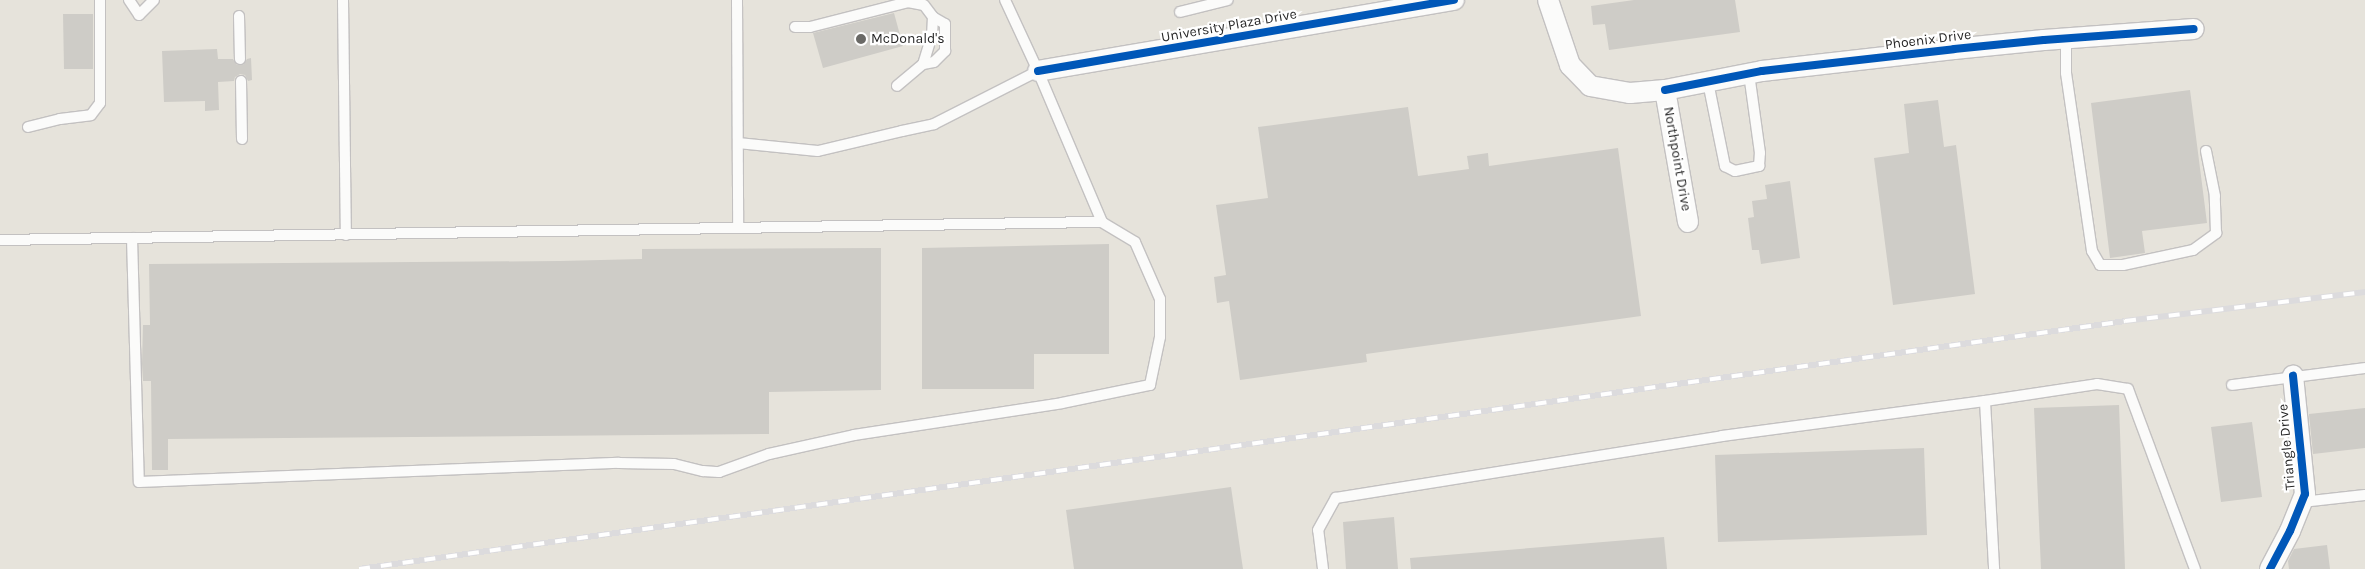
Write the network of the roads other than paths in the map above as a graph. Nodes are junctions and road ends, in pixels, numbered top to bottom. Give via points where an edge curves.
1 (100, 0) edge
2 (129, 0) edge
3 (154, 0) edge
4 (344, 0) edge
5 (737, 0) edge
6 (1005, 0) edge
7 (1228, 0) edge
8 (1454, 0) edge
9 (1548, 0) edge
10 (1180, 12) dead end
11 (239, 16) dead end
12 (933, 17) junction
13 (795, 27) dead end
14 (2194, 29) dead end
15 (2066, 38) junction
16 (240, 59) dead end
17 (923, 64) junction
18 (1038, 71) junction
19 (1749, 74) junction
20 (241, 81) dead end
21 (1708, 82) junction
22 (897, 86) dead end
23 (1665, 90) junction
24 (28, 126) dead end
25 (242, 139) dead end
26 (738, 143) junction
27 (2206, 151) dead end
28 (1102, 222) junction
29 (1688, 222) dead end
30 (738, 228) junction
31 (346, 235) junction
32 (132, 238) junction
33 (0, 240) edge
34 (2365, 368) edge
35 (2293, 376) junction
36 (2232, 385) dead end
37 (1986, 401) junction
38 (2365, 495) edge
39 (2302, 502) junction
40 (1323, 569) edge
41 (1994, 569) edge
42 (2194, 569) edge
43 (2270, 569) edge

1 - 24 lane via 100,103 91,115
2 - 3 lane via 139,16
4 - 31 lane
5 - 26 lane
6 - 18 lane
7 - 10 lane
8 - 18 street, University Plaza Drive
9 - 23 street, Northpoint Drive via 1570,64 1590,86 1630,93
11 - 16 lane
12 - 13 lane via 924,5 908,2 810,27
12 - 17 lane via 932,35
12 - 17 lane via 944,24 945,51 934,62
14 - 15 street, Phoenix Drive
15 - 19 street, Phoenix Drive
15 - 27 lane via 2066,73 2092,251 2100,265 2122,265 2193,250 2216,233 2215,196
17 - 22 lane
18 - 26 lane via 934,124 818,151
18 - 28 lane
19 - 21 street, Phoenix Drive
19 - 21 lane via 1759,166 1735,171 1725,166
20 - 25 lane
21 - 23 street, Phoenix Drive
23 - 29 street, Northpoint Drive
26 - 30 lane
28 - 30 lane
28 - 32 lane via 1135,242 1160,299 1160,337 1150,385 1062,403 854,435 769,454 719,472 674,464 619,464 139,482
30 - 31 lane
31 - 32 lane
32 - 33 lane
34 - 35 lane
35 - 36 lane
35 - 39 street, Triangle Drive via 2305,494
37 - 40 lane via 1722,436 1336,498 1318,530
37 - 41 lane
37 - 42 lane via 2097,384 2128,389
38 - 39 lane
39 - 43 street, Triangle Drive

